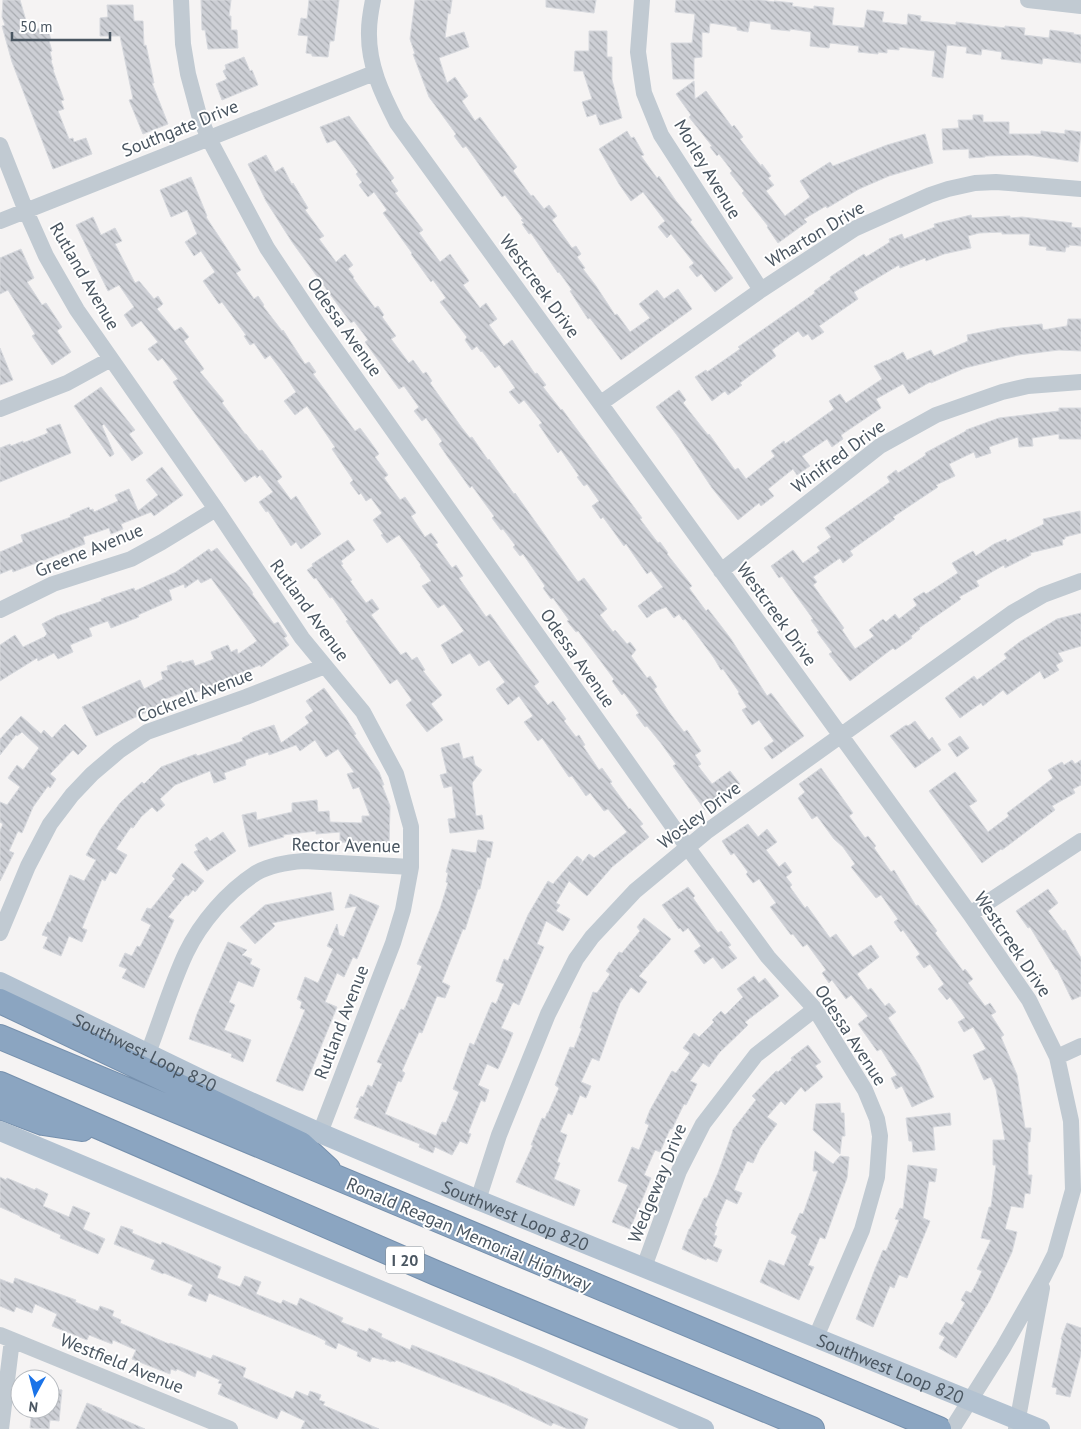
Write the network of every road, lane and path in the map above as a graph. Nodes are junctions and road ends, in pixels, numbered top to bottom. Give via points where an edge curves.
1 (181, 0) edge
2 (372, 0) edge
3 (642, 0) edge
4 (1028, 0) edge
5 (1081, 6) edge
6 (374, 73) junction
7 (209, 138) junction
8 (0, 145) edge
9 (1081, 189) edge
10 (26, 211) junction
11 (0, 221) edge
12 (761, 290) junction
13 (111, 359) junction
14 (1081, 382) edge
15 (601, 403) junction
16 (0, 409) edge
17 (216, 509) junction
18 (721, 571) junction
19 (1081, 581) edge
20 (0, 610) edge
21 (325, 666) junction
22 (842, 736) junction
23 (1081, 841) edge
24 (688, 848) junction
25 (411, 866) junction
26 (970, 914) junction
27 (0, 933) edge
28 (0, 982) edge
29 (0, 1001) edge
30 (814, 1009) junction
31 (0, 1037) edge
32 (1081, 1046) edge
33 (148, 1053) junction
34 (1056, 1057) junction
35 (0, 1084) edge
36 (0, 1107) edge
37 (0, 1131) edge
38 (114, 1134) junction
39 (320, 1134) junction
40 (340, 1180) junction
41 (478, 1200) junction
42 (644, 1267) junction
43 (1044, 1276) junction
44 (6, 1337) edge
45 (816, 1337) junction
46 (969, 1400) junction
47 (1017, 1424) edge
48 (1, 1429) edge
49 (230, 1429) edge
50 (704, 1429) edge
51 (812, 1429) edge
52 (938, 1429) edge
53 (952, 1429) edge
54 (1040, 1429) edge

1 - 7 street, Odessa Avenue via 188,74
2 - 6 street, Westcreek Drive via 369,30
3 - 12 street, Morley Avenue via 638,52 644,94 661,135
4 - 5 street
6 - 7 street, Southgate Drive
6 - 15 street, Westcreek Drive via 396,123
7 - 10 street, Southgate Drive
7 - 24 street, Odessa Avenue via 267,248 312,316
8 - 10 street, Rutland Avenue
9 - 12 street, Wharton Drive via 996,182 948,189 854,229
10 - 11 street, Southgate Drive
10 - 13 street, Rutland Avenue via 46,256 77,310
12 - 15 street, Wharton Drive
13 - 16 street via 67,383
13 - 17 street, Rutland Avenue
14 - 18 street, Winifred Drive via 1002,392 936,415 880,446
15 - 18 street, Westcreek Drive
17 - 20 street, Greene Avenue via 131,559 53,584
17 - 21 street, Rutland Avenue via 302,638
18 - 22 street, Westcreek Drive
19 - 22 street, Wosley Drive via 1043,595 1012,613
21 - 25 street, Rutland Avenue via 363,712 396,774 411,827
21 - 27 street, Cockrell Avenue via 148,732 119,751 72,795 50,824
22 - 24 street, Wosley Drive
22 - 26 street, Westcreek Drive
23 - 26 street
24 - 30 street, Odessa Avenue via 768,957
24 - 41 street, Wosley Drive via 635,891 576,959 548,1014 499,1135
25 - 33 street, Rector Avenue via 304,861 287,862 258,872 228,895 199,930 186,953
25 - 39 street, Rutland Avenue via 404,910 393,943
26 - 34 street, Westcreek Drive via 1030,1000
28 - 33 main road, Southwest Loop 820
29 - 40 highway via 301,1144
30 - 42 street, Wedgeway Drive via 756,1055 703,1124 679,1171
30 - 45 street, Odessa Avenue via 865,1090 880,1136 877,1177 862,1230
31 - 40 highway, Ronald Reagan Memorial Highway
32 - 34 street
33 - 39 main road, Southwest Loop 820
34 - 43 street, Westcreek Drive via 1071,1122 1073,1190 1057,1246
35 - 38 highway, I 20
36 - 38 highway via 42,1124
37 - 50 main road
38 - 51 highway, I 20 via 436,1273
39 - 41 main road, Southwest Loop 820
40 - 52 highway, Ronald Reagan Memorial Highway
41 - 42 main road, Southwest Loop 820
42 - 45 main road, Southwest Loop 820
43 - 46 street, Westcreek Drive
43 - 47 street, Westcreek Drive
44 - 48 street
44 - 49 street, Westfield Avenue
45 - 46 main road, Southwest Loop 820
46 - 47 main road, Southwest Loop 820
46 - 53 street, Westcreek Drive
47 - 54 main road, Southwest Loop 820

